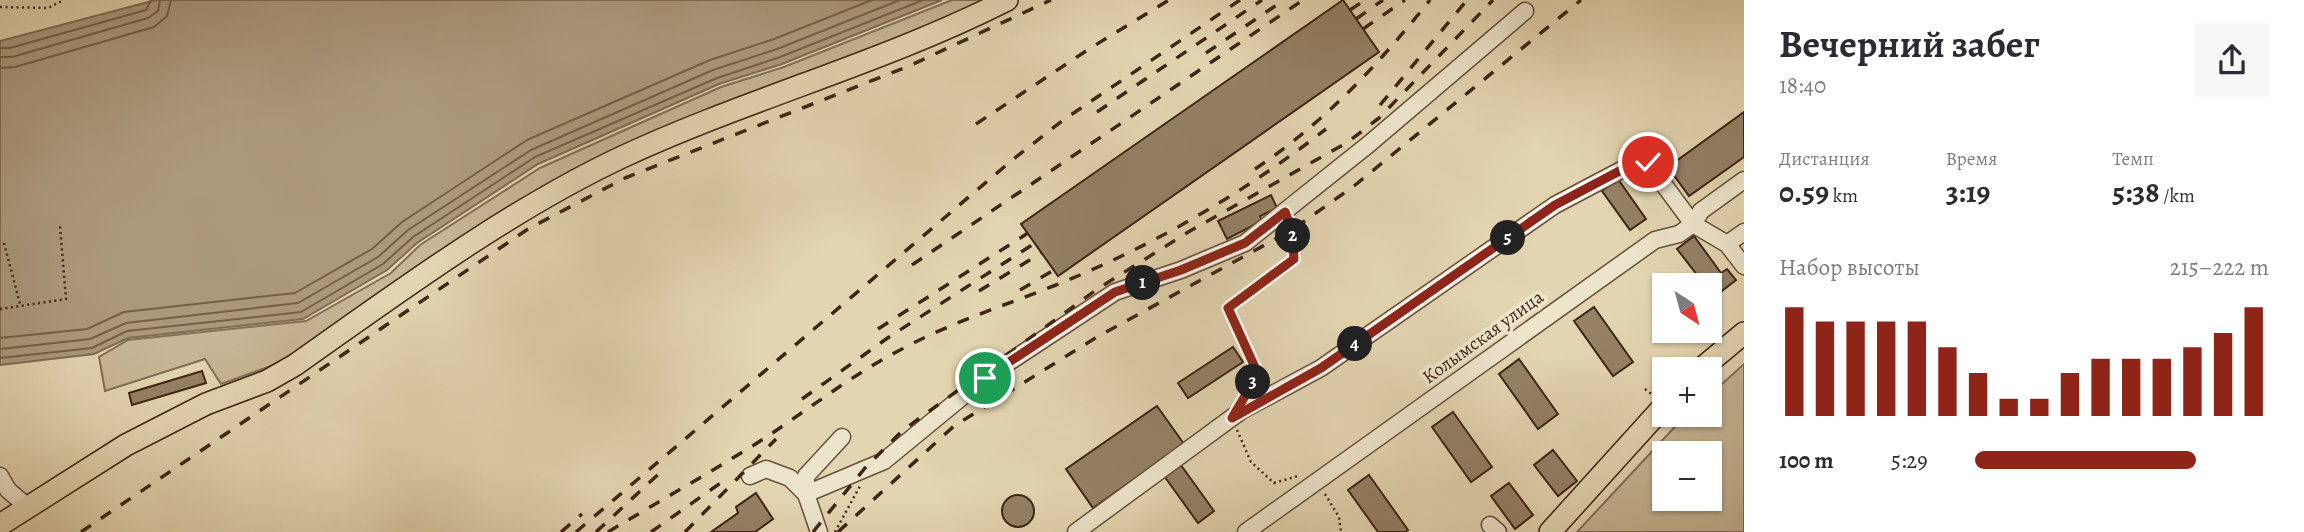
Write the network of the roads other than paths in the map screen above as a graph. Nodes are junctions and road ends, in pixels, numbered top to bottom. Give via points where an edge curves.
1 (1007, 0) edge
2 (1525, 11) dead end
3 (1744, 180) edge
4 (1693, 224) junction
5 (1744, 233) edge
6 (1727, 244) junction
7 (1744, 266) edge
8 (1744, 333) edge
9 (1715, 357) edge
10 (1652, 419) edge
11 (842, 438) dead end
12 (0, 475) edge
13 (750, 476) dead end
14 (806, 494) junction
15 (29, 508) junction
16 (0, 526) edge
17 (818, 532) edge
18 (1076, 532) edge
19 (1246, 532) edge
20 (1550, 532) edge

1 - 15 main road via 563,186 295,365 126,446
2 - 14 street via 1245,243 1115,292 985,378 884,461
3 - 4 street via 1701,211
4 - 6 street
4 - 18 street via 1644,158 1555,205 1321,368 1232,418
4 - 19 street, Колымская улица via 1679,234 1655,240
5 - 6 street
6 - 7 street
8 - 9 main road
10 - 20 main road
11 - 14 street via 806,476
12 - 15 street via 8,490
13 - 14 street via 766,469 789,478
14 - 17 street
15 - 16 main road

